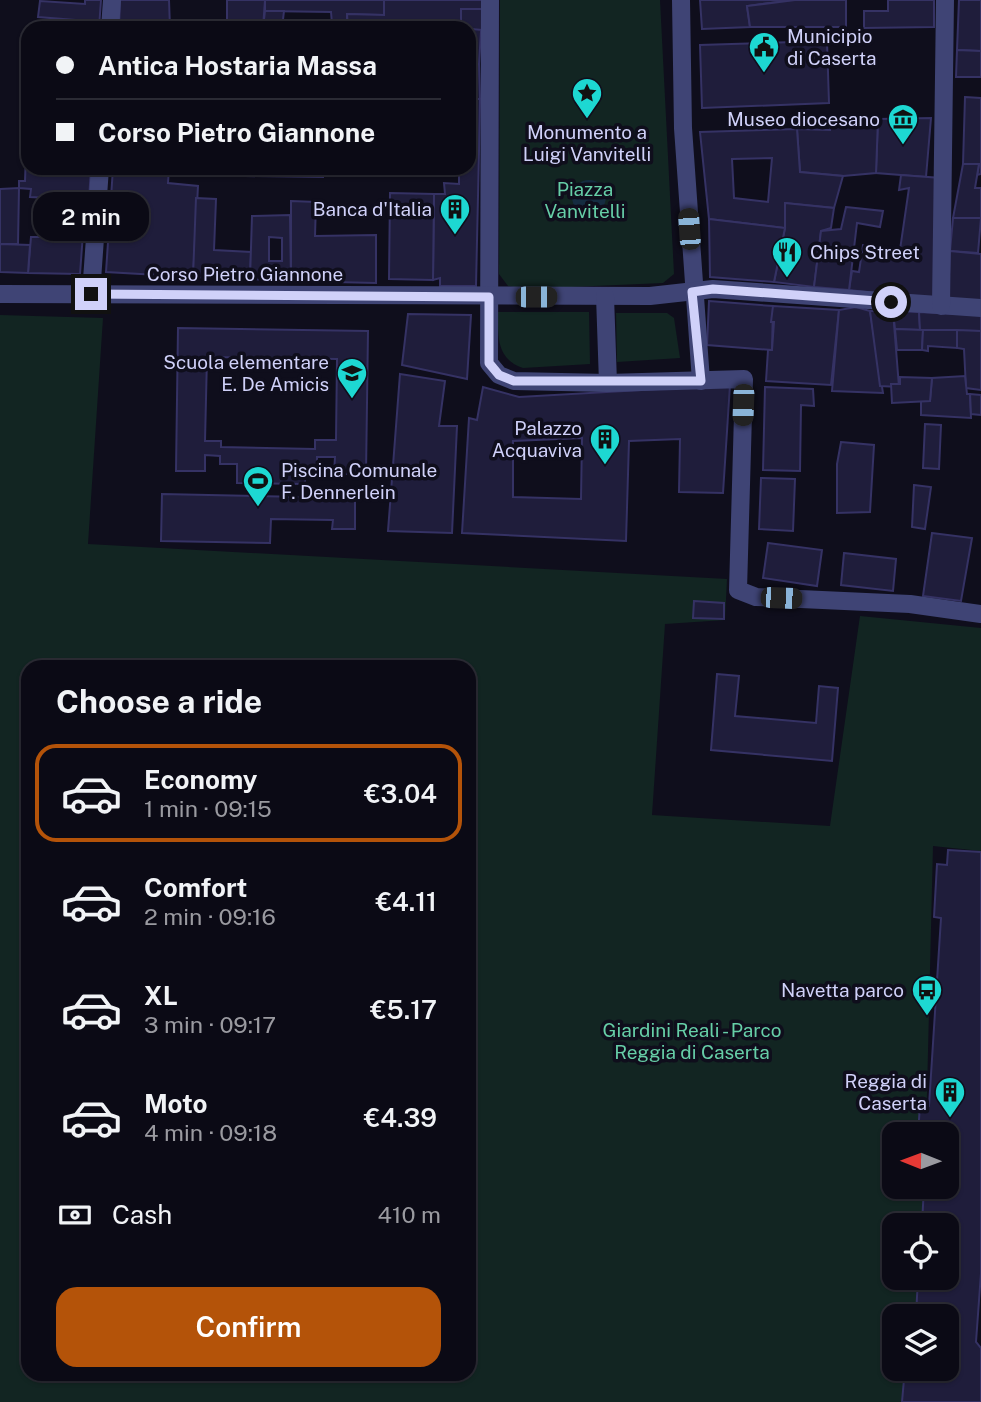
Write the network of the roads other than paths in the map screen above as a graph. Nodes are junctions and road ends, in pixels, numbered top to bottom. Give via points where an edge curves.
1 (112, 0) edge
2 (489, 0) edge
3 (681, 0) edge
4 (946, 0) edge
5 (110, 21) edge
6 (100, 175) edge
7 (692, 286) junction
8 (0, 293) edge
9 (91, 294) junction
10 (605, 296) junction
11 (489, 297) junction
12 (941, 306) junction
13 (981, 308) edge
14 (701, 381) junction
15 (608, 383) junction
16 (981, 614) edge

1 - 5 street
2 - 11 street
3 - 7 street
4 - 12 street
6 - 9 street
7 - 10 street, Corso Pietro Giannone
7 - 12 street, Corso Pietro Giannone
7 - 14 street
8 - 9 street, Corso Pietro Giannone
9 - 11 street, Corso Pietro Giannone
10 - 11 street, Corso Pietro Giannone
10 - 15 street
11 - 15 street via 489,363 499,375 514,381
12 - 13 street, Corso Pietro Giannone
14 - 15 street
14 - 16 street via 744,379 738,590 756,597 910,604

